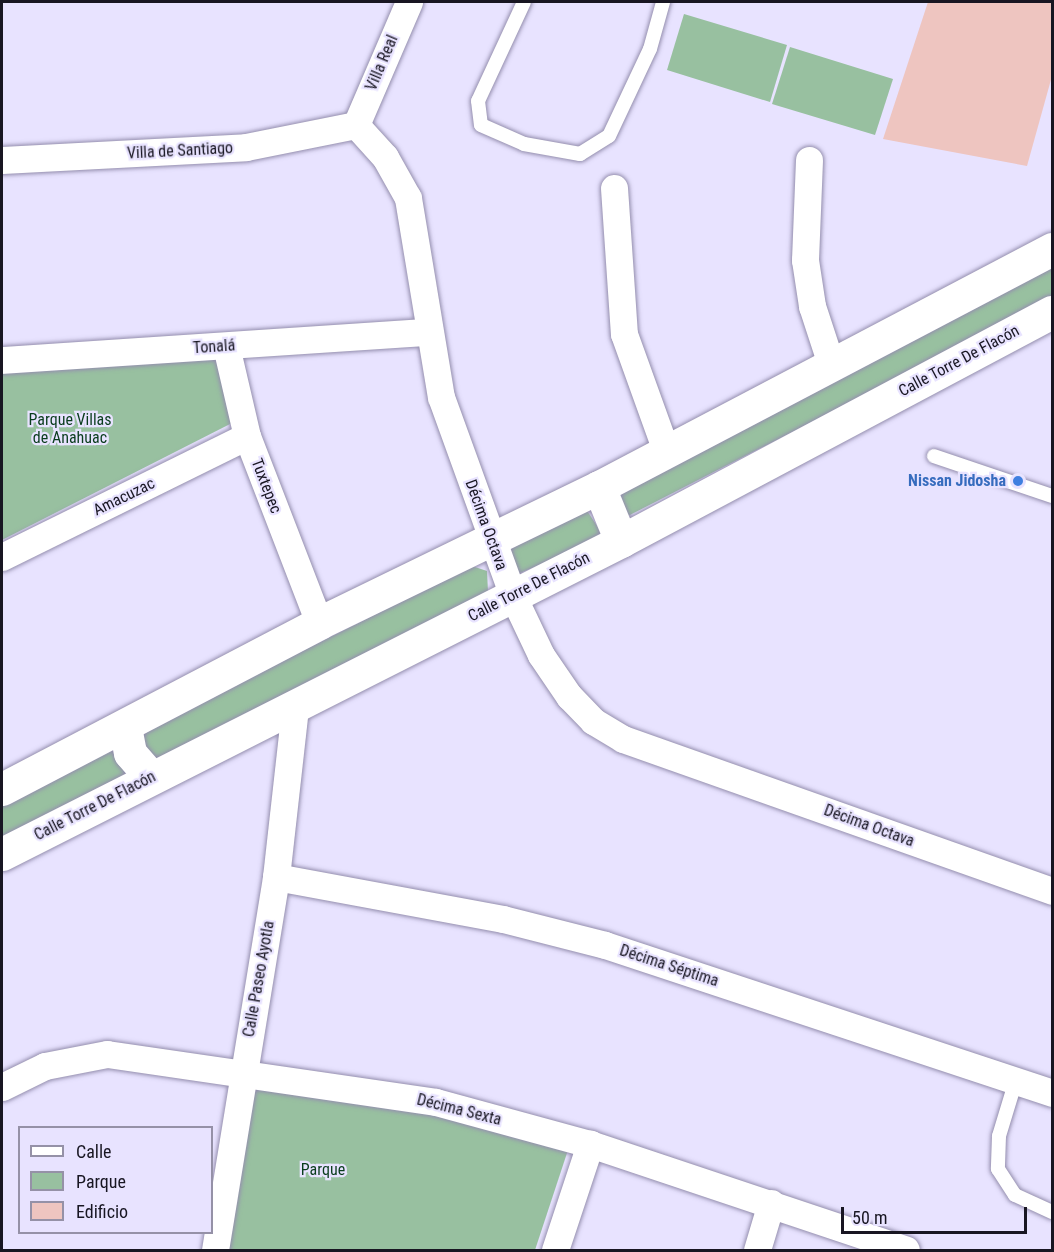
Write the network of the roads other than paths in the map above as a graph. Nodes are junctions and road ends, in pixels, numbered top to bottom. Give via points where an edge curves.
1 (409, 2) edge
2 (525, 2) edge
3 (663, 2) edge
4 (356, 124) junction
5 (2, 160) edge
6 (809, 160) dead end
7 (614, 188) dead end
8 (1053, 249) edge
9 (1053, 312) edge
10 (426, 332) junction
11 (226, 346) junction
12 (2, 360) edge
13 (831, 364) junction
14 (247, 436) junction
15 (665, 448) junction
16 (934, 456) dead end
17 (599, 487) junction
18 (1053, 496) edge
19 (490, 538) junction
20 (621, 541) junction
21 (2, 558) edge
22 (513, 596) junction
23 (319, 623) junction
24 (295, 707) junction
25 (125, 727) junction
26 (151, 777) junction
27 (2, 789) edge
28 (2, 854) edge
29 (276, 877) junction
30 (1053, 891) edge
31 (244, 1071) junction
32 (1016, 1080) junction
33 (2, 1087) edge
34 (1053, 1093) edge
35 (590, 1144) junction
36 (771, 1203) junction
37 (1053, 1212) edge
38 (215, 1251) edge
39 (555, 1251) edge
40 (756, 1251) edge
41 (906, 1251) edge

1 - 4 street, Villa Real
2 - 3 lane via 477,112 487,131 580,154 609,136 650,49
4 - 5 street, Villa de Santiago via 246,147
4 - 10 street, Décima Octava via 385,157 408,198 422,261
6 - 13 street via 805,260 812,306
7 - 15 street via 624,334
8 - 13 street
9 - 20 street, Calle Torre De Flacón
10 - 11 street, Tonalá
10 - 19 street, Décima Octava via 441,397
11 - 12 street, Tonalá
11 - 14 street, Tuxtepec
13 - 15 street
14 - 21 street, Amacuzac
14 - 23 street, Tuxtepec
15 - 17 street
16 - 18 lane
17 - 19 street
17 - 20 street
19 - 22 street, Décima Octava
19 - 23 street
20 - 22 street, Calle Torre De Flacón
22 - 24 street, Calle Torre De Flacón
22 - 30 street, Décima Octava via 541,655 569,696 592,721 623,739
23 - 25 street
24 - 26 street, Calle Torre De Flacón
24 - 29 street, Calle Paseo Ayotla
25 - 26 street via 130,753
25 - 27 street
26 - 28 street, Calle Torre De Flacón
29 - 31 street, Calle Paseo Ayotla
29 - 32 street, Décima Séptima via 503,919 605,945
31 - 33 street, Décima Sexta via 106,1054 45,1066
31 - 35 street, Décima Sexta via 436,1102
31 - 38 street, Calle Paseo Ayotla
32 - 34 street, Décima Séptima
32 - 37 lane via 999,1136 998,1169 1015,1195
35 - 36 street, Décima Sexta
35 - 39 street
36 - 40 street
36 - 41 street, Décima Sexta

